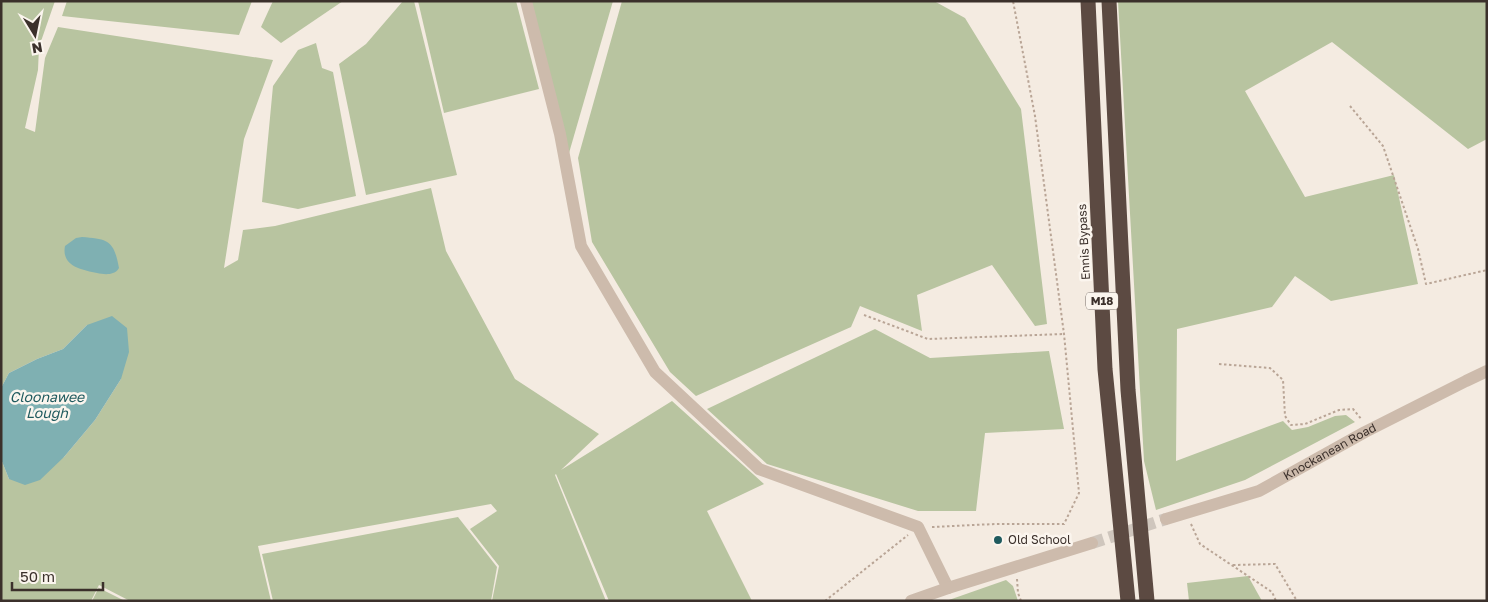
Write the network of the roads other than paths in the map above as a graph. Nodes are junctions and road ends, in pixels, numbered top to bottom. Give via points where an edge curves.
1 (526, 1) edge
2 (1088, 1) edge
3 (1109, 1) edge
4 (1487, 372) edge
5 (1166, 519) tunnel mouth
6 (1092, 543) tunnel mouth
7 (948, 588) junction
8 (911, 601) edge
9 (1128, 601) edge
10 (1148, 601) edge

1 - 7 street via 560,134 581,246 655,372 759,469 918,527
2 - 9 highway, Ennis Bypass / M18 via 1105,369
3 - 10 highway, M18 via 1128,390
4 - 5 street, Knockanean Road via 1370,430 1259,491
6 - 7 street
7 - 8 street

